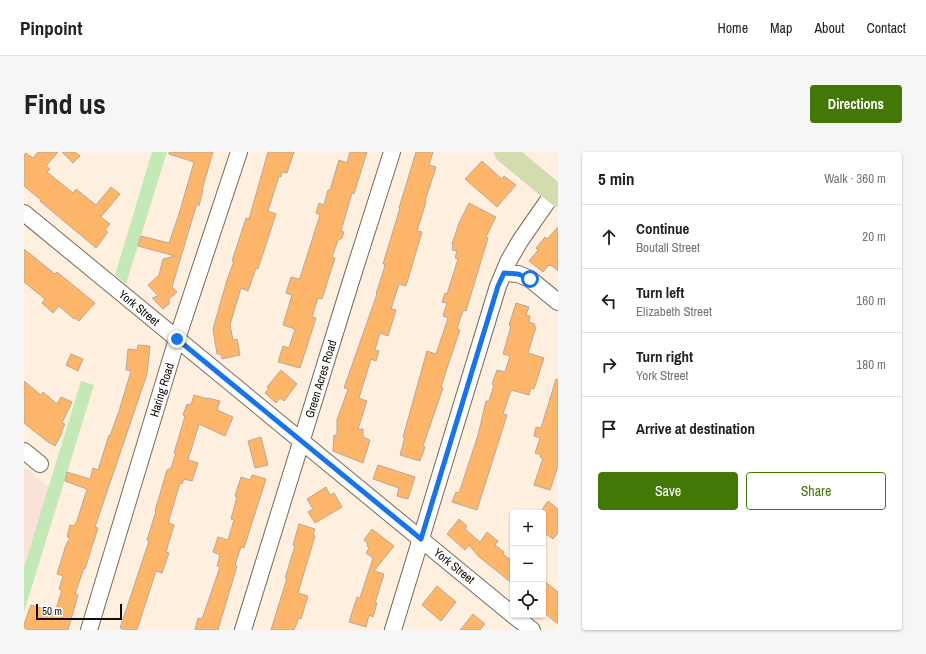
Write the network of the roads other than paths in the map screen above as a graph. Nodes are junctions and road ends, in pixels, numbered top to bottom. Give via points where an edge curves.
1 (239, 152) edge
2 (392, 152) edge
3 (505, 152) edge
4 (556, 194) edge
5 (24, 214) edge
6 (504, 273) junction
7 (558, 302) edge
8 (177, 339) junction
9 (301, 442) junction
10 (24, 451) edge
11 (40, 464) dead end
12 (421, 539) junction
13 (510, 613) edge
14 (517, 618) edge
15 (89, 630) edge
16 (243, 630) edge
17 (393, 630) edge
18 (532, 630) edge

1 - 8 street, Haring Road
2 - 9 street, Green Acres Road
3 - 4 main road
4 - 6 street via 520,241
5 - 8 street, York Street
6 - 7 street via 518,274 530,279
6 - 12 street
8 - 9 street, York Street
8 - 15 street, Haring Road
9 - 12 street, York Street
9 - 16 street, Green Acres Road
10 - 11 street
12 - 13 street, York Street
12 - 17 street
14 - 18 street, York Street

